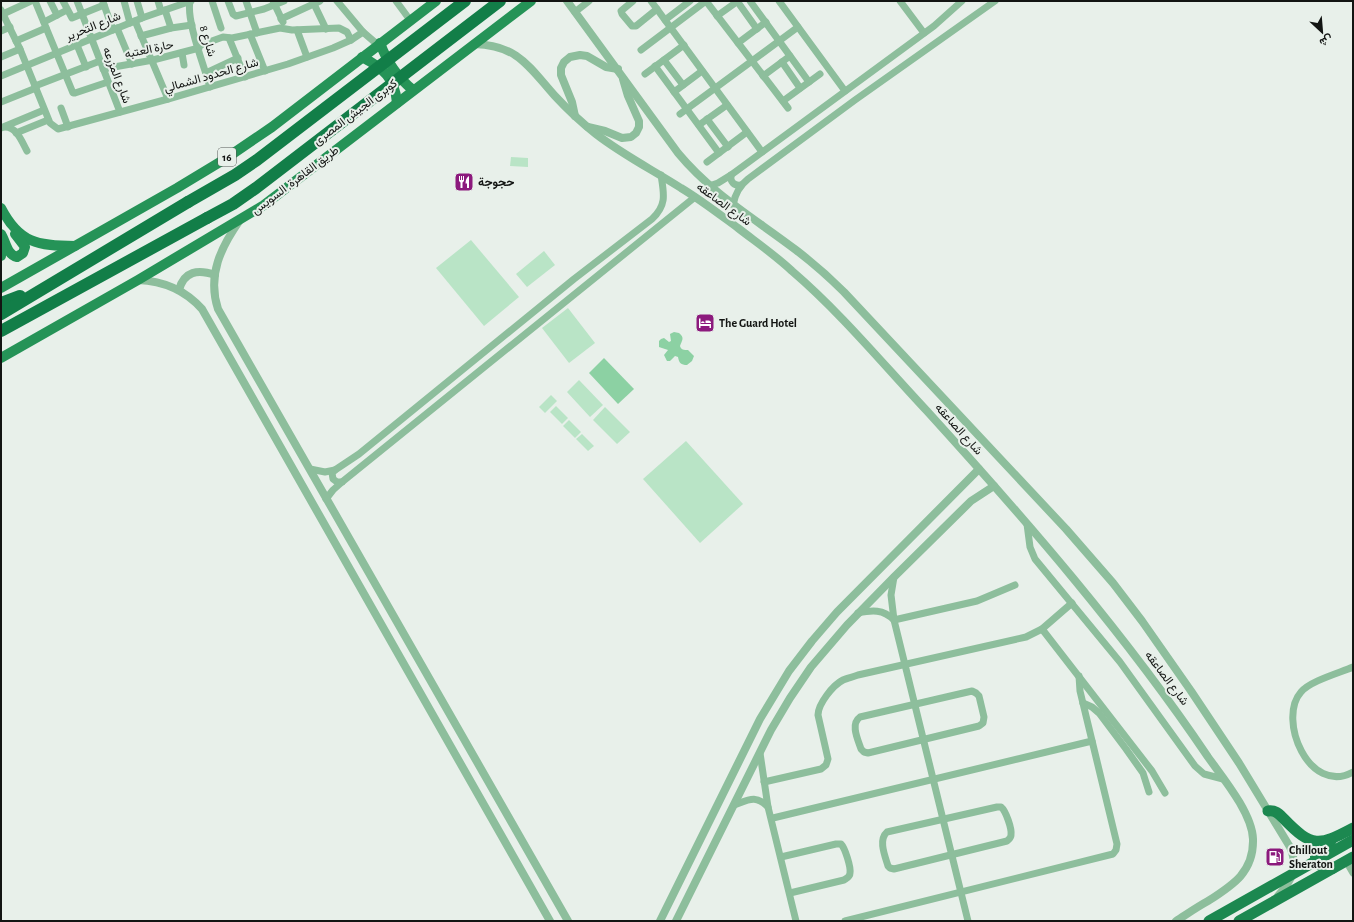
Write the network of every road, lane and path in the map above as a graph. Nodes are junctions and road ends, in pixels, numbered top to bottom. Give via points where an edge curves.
1 (31, 1) edge
2 (35, 1) edge
3 (50, 1) edge
4 (63, 1) edge
5 (77, 1) edge
6 (124, 1) edge
7 (137, 1) edge
8 (158, 1) edge
9 (190, 1) edge
10 (212, 1) edge
11 (237, 1) edge
12 (246, 1) edge
13 (284, 1) edge
14 (337, 1) edge
15 (396, 1) edge
16 (436, 1) edge
17 (464, 1) edge
18 (500, 1) edge
19 (531, 1) edge
20 (567, 1) edge
21 (590, 1) edge
22 (633, 1) edge
23 (651, 1) edge
24 (690, 1) edge
25 (706, 1) edge
26 (737, 1) edge
27 (750, 1) edge
28 (779, 1) edge
29 (900, 1) edge
30 (962, 1) edge
31 (229, 2) edge
32 (317, 2) edge
33 (993, 2) edge
34 (103, 3) edge
35 (274, 3) edge
36 (175, 4) edge
37 (67, 10) junction
38 (163, 10) junction
39 (658, 10) junction
40 (2, 12) edge
41 (575, 12) junction
42 (250, 13) junction
43 (82, 14) junction
44 (57, 15) junction
45 (717, 16) junction
46 (142, 18) junction
47 (281, 18) junction
48 (410, 20) junction
49 (665, 20) junction
50 (132, 22) junction
51 (766, 22) junction
52 (45, 25) junction
53 (192, 25) junction
54 (10, 27) junction
55 (670, 27) junction
56 (798, 27) junction
57 (172, 28) junction
58 (222, 28) dead end
59 (115, 29) junction
60 (326, 29) junction
61 (757, 29) junction
62 (287, 30) junction
63 (297, 30) junction
64 (1, 31) edge
65 (363, 32) junction
66 (253, 33) junction
67 (924, 33) junction
68 (141, 36) junction
69 (229, 38) junction
70 (91, 39) junction
71 (351, 40) junction
72 (16, 41) junction
73 (779, 41) junction
74 (738, 43) junction
75 (379, 44) junction
76 (474, 44) junction
77 (77, 45) junction
78 (684, 45) junction
79 (198, 47) junction
80 (20, 49) junction
81 (640, 50) dead end
82 (56, 53) junction
83 (182, 53) junction
84 (790, 56) junction
85 (307, 57) junction
86 (362, 57) junction
87 (1, 58) edge
88 (238, 58) junction
89 (151, 60) junction
90 (664, 60) junction
91 (752, 61) junction
92 (100, 62) junction
93 (782, 62) junction
94 (132, 64) junction
95 (26, 65) junction
96 (184, 65) dead end
97 (655, 66) junction
98 (86, 67) junction
99 (103, 69) junction
100 (265, 71) junction
101 (702, 71) junction
102 (620, 72) junction
103 (206, 73) junction
104 (645, 74) dead end
105 (820, 74) dead end
106 (65, 75) junction
107 (1, 76) edge
108 (763, 76) junction
109 (245, 77) junction
110 (108, 82) junction
111 (809, 82) junction
112 (683, 86) junction
113 (35, 87) junction
114 (210, 87) junction
115 (715, 88) junction
116 (800, 88) junction
117 (414, 90) junction
118 (845, 91) junction
119 (674, 92) junction
120 (168, 99) junction
121 (782, 101) junction
122 (1, 102) edge
123 (397, 103) junction
124 (727, 104) junction
125 (61, 108) dead end
126 (788, 108) dead end
127 (686, 109) junction
128 (44, 110) junction
129 (120, 112) junction
130 (680, 114) dead end
131 (575, 116) junction
132 (707, 119) junction
133 (48, 120) junction
134 (699, 125) junction
135 (3, 127) edge
136 (587, 127) junction
137 (65, 128) junction
138 (747, 132) junction
139 (16, 133) junction
140 (728, 147) junction
141 (27, 151) dead end
142 (762, 152) junction
143 (719, 153) junction
144 (707, 162) dead end
145 (661, 175) junction
146 (731, 176) junction
147 (741, 185) junction
148 (709, 186) junction
149 (695, 197) junction
150 (733, 205) junction
151 (1, 208) edge
152 (661, 209) junction
153 (673, 216) junction
154 (240, 220) junction
155 (9, 222) junction
156 (1, 234) edge
157 (77, 246) junction
158 (1, 247) edge
159 (1, 256) edge
160 (215, 275) junction
161 (138, 280) junction
162 (1, 288) edge
163 (179, 290) junction
164 (35, 293) junction
165 (1, 303) edge
166 (1, 314) edge
167 (1, 331) edge
168 (1, 358) edge
169 (310, 469) junction
170 (335, 470) junction
171 (980, 470) junction
172 (342, 482) junction
173 (994, 486) junction
174 (326, 499) junction
175 (1027, 524) junction
176 (894, 577) junction
177 (1015, 585) dead end
178 (1072, 603) junction
179 (858, 613) junction
180 (894, 620) junction
181 (1042, 629) junction
182 (905, 665) junction
183 (1352, 670) edge
184 (1079, 676) junction
185 (1083, 703) junction
186 (915, 704) junction
187 (924, 740) junction
188 (1092, 741) junction
189 (760, 753) junction
190 (1353, 772) edge
191 (1223, 779) junction
192 (934, 780) junction
193 (764, 782) junction
194 (1149, 792) dead end
195 (1165, 793) dead end
196 (734, 805) junction
197 (768, 807) junction
198 (1268, 811) junction
199 (773, 818) dead end
200 (944, 819) junction
201 (1353, 828) edge
202 (1336, 837) junction
203 (1353, 840) edge
204 (952, 854) junction
205 (781, 857) junction
206 (1350, 859) edge
207 (1333, 868) junction
208 (1353, 873) edge
209 (961, 892) junction
210 (790, 893) junction
211 (1274, 901) junction
212 (550, 921) edge
213 (568, 921) edge
214 (660, 921) edge
215 (676, 921) edge
216 (796, 921) edge
217 (845, 921) edge
218 (968, 921) edge
219 (1176, 921) edge
220 (1209, 921) edge
221 (1239, 921) edge

1 - 40 street
2 - 52 street
3 - 44 street
4 - 37 street
5 - 43 street, شارع المزرعه
6 - 50 street
7 - 46 street
8 - 38 street
9 - 36 street, شارع التحرير
9 - 53 street, شارع 8
10 - 58 street
11 - 31 street
12 - 42 street
13 - 35 street
14 - 65 street
15 - 48 street
16 - 48 main road, 16
17 - 164 highway, كوبرى الجيش المصرى / 16, bridge via 257,160
18 - 167 highway, كوبرى الجيش المصرى, bridge via 233,204
19 - 76 main road, طريق القاهرة, السويس
20 - 41 street, شارع الصاعقه
21 - 41 street
22 - 39 street via 621,11 632,26 636,26
23 - 39 street
24 - 49 street
25 - 45 street
25 - 55 street
26 - 45 street
26 - 61 street
27 - 51 street
28 - 56 street
29 - 67 street
30 - 67 street
31 - 42 street via 234,16
32 - 47 street
32 - 60 street
33 - 147 street
34 - 43 street
34 - 59 street
35 - 42 street
35 - 47 street
36 - 38 street, شارع التحرير
37 - 43 street via 72,18
37 - 44 street
38 - 46 street, شارع التحرير
38 - 57 street
39 - 49 street
40 - 54 street
41 - 102 street, شارع الصاعقه
42 - 66 street
43 - 70 street, شارع المزرعه
44 - 52 street
45 - 74 street
46 - 50 street, شارع التحرير
47 - 62 street
48 - 75 main road, 16
49 - 55 street
50 - 59 street, شارع التحرير
50 - 68 street
51 - 61 street
51 - 73 street
52 - 72 street
52 - 82 street
53 - 57 street
53 - 79 street, شارع 8
54 - 64 street
54 - 72 street
55 - 78 street
55 - 81 street
56 - 73 street
56 - 118 street
57 - 68 street
59 - 70 street, شارع التحرير
59 - 94 street
60 - 63 street, حارة العتبه
60 - 71 street, حارة العتبه via 344,30
61 - 74 street
62 - 63 street, حارة العتبه
62 - 66 street, حارة العتبه via 277,28
63 - 85 street
65 - 71 street, شارع الحدود الشمالي
65 - 75 street
66 - 69 street, حارة العتبه
66 - 100 street
67 - 118 street
68 - 89 street
69 - 79 street, حارة العتبه via 223,37
69 - 88 street
70 - 77 street, شارع التحرير
70 - 92 street, شارع المزرعه
71 - 85 street, شارع الحدود الشمالي
72 - 80 street
73 - 84 street
73 - 91 street
74 - 91 street
75 - 86 main road, 16
75 - 117 main road via 393,70
76 - 117 main road, طريق القاهرة, السويس
76 - 131 street, شارع الصاعقه via 497,47 518,56
77 - 82 street, شارع التحرير
77 - 98 street
78 - 90 street
78 - 101 street
79 - 83 street, حارة العتبه
79 - 103 street, شارع 8
80 - 87 street
80 - 95 street
82 - 95 street, شارع التحرير
82 - 106 street
83 - 89 street, حارة العتبه
83 - 96 street
84 - 93 street
84 - 111 street
85 - 100 street, شارع الحدود الشمالي
86 - 123 main road via 387,75 395,91
86 - 157 main road, 16 via 237,151
88 - 103 street
88 - 109 street
89 - 94 street, حارة العتبه
89 - 120 street
90 - 97 street
90 - 112 street
91 - 108 street
91 - 115 street
92 - 98 street
92 - 99 street, شارع المزرعه
93 - 108 street
93 - 116 street
94 - 99 street, حارة العتبه
95 - 107 street, شارع التحرير
95 - 113 street
97 - 104 street
97 - 119 street
98 - 106 street
99 - 110 street, شارع المزرعه
100 - 109 street, شارع الحدود الشمالي
101 - 112 street
101 - 115 street
102 - 131 street via 583,55 573,56 564,62 561,75 570,95
102 - 136 street via 640,124 638,130 631,137 622,138
102 - 148 street, شارع الصاعقه via 678,153
103 - 114 street, شارع 8
105 - 111 street
106 - 110 street via 74,93
106 - 113 street
108 - 121 street
109 - 114 street, شارع الحدود الشمالي
110 - 129 street, شارع المزرعه
111 - 116 street
112 - 119 street
113 - 122 street
113 - 128 street
114 - 120 street, شارع الحدود الشمالي
115 - 124 street
115 - 127 street
116 - 121 street
117 - 123 main road, طريق القاهرة, السويس
118 - 142 street
119 - 127 street
120 - 129 street, شارع الحدود الشمالي
121 - 126 street
123 - 154 main road, طريق القاهرة, السويس via 275,198
124 - 132 street
124 - 138 street
125 - 137 street
127 - 130 street
127 - 134 street
128 - 133 street
128 - 135 street
129 - 137 street, شارع الحدود الشمالي
131 - 136 street, شارع الصاعقه
132 - 134 street
132 - 140 street
133 - 137 street via 55,128
133 - 139 street
134 - 143 street
135 - 139 street via 11,128
136 - 145 street, شارع الصاعقه via 626,155
138 - 140 street
138 - 142 street
139 - 141 street
140 - 143 street
142 - 146 street
143 - 144 street
145 - 149 street, شارع الصاعقه
145 - 152 street via 664,194
146 - 147 street via 733,183
146 - 148 street
147 - 150 street
148 - 150 street, شارع الصاعقه
149 - 153 street
149 - 171 street, شارع الصاعقه via 777,258 813,290
150 - 198 street, شارع الصاعقه via 796,250 838,286 1082,546 1124,597 1167,656 1219,732
151 - 155 main road
152 - 153 street
152 - 170 street via 652,219 359,454
153 - 172 street
154 - 160 street via 224,244
154 - 161 main road, طريق القاهرة, السويس
155 - 156 main road via 24,245 23,253 17,257 11,255
155 - 157 main road via 18,232 36,242
157 - 162 main road, 16
158 - 159 main road
160 - 163 street via 202,271 191,274 183,280
160 - 169 street via 214,298 218,309
161 - 163 street via 155,282
161 - 168 main road, طريق القاهرة, السويس
163 - 212 street via 202,309
164 - 165 highway, 16
164 - 166 highway, 16
169 - 170 street via 325,472
169 - 174 street
170 - 172 street via 332,473 333,479
171 - 173 street, شارع الصاعقه
171 - 214 street via 837,612 789,671 760,719
172 - 174 street
173 - 175 street, شارع الصاعقه
173 - 176 street via 971,502
174 - 213 street
175 - 178 street via 1033,555
175 - 191 street, شارع الصاعقه via 1142,664
176 - 179 street
176 - 180 street via 891,595
177 - 180 street via 977,601
178 - 181 street
178 - 191 street via 1120,662 1198,770
179 - 180 street via 881,611
179 - 189 street via 834,638 800,682
180 - 182 street
181 - 182 street via 1020,639
181 - 184 street
182 - 186 street
182 - 193 street via 847,678 835,686 818,712 828,759 826,765 821,769
183 - 190 street via 1309,685 1296,700 1293,721 1298,745 1312,766 1325,775 1342,776
184 - 185 street
184 - 195 street via 1152,771
185 - 188 street
185 - 194 street via 1099,714 1126,748 1143,772
186 - 187 street
186 - 187 street via 970,691 980,698 984,717 981,725
186 - 187 street via 860,717 855,722 860,747 866,753
187 - 192 street
188 - 192 street
188 - 209 street via 1117,844 1114,852 1110,856
189 - 193 street
189 - 196 street
191 - 219 street, شارع الصاعقه via 1249,821 1253,838 1251,857 1246,869 1233,884
192 - 199 street
192 - 200 street
193 - 197 street
196 - 197 street via 754,798
196 - 215 street
197 - 205 street
198 - 202 highway via 1277,813 1298,834 1309,840 1322,841
198 - 211 street, شارع الصاعقه via 1290,847 1294,860 1291,880
200 - 204 street
200 - 204 street via 999,807 1005,812 1011,833 1005,841
200 - 204 street via 886,834 883,842 887,864 894,869
201 - 202 highway
202 - 207 highway via 1319,848 1316,855 1320,865
203 - 220 highway, bridge
204 - 209 street
205 - 210 street
205 - 210 street via 836,844 841,844 845,849 850,873 847,878
206 - 207 highway
206 - 208 street
207 - 211 highway
209 - 217 street
209 - 218 street
210 - 216 street
211 - 221 highway

